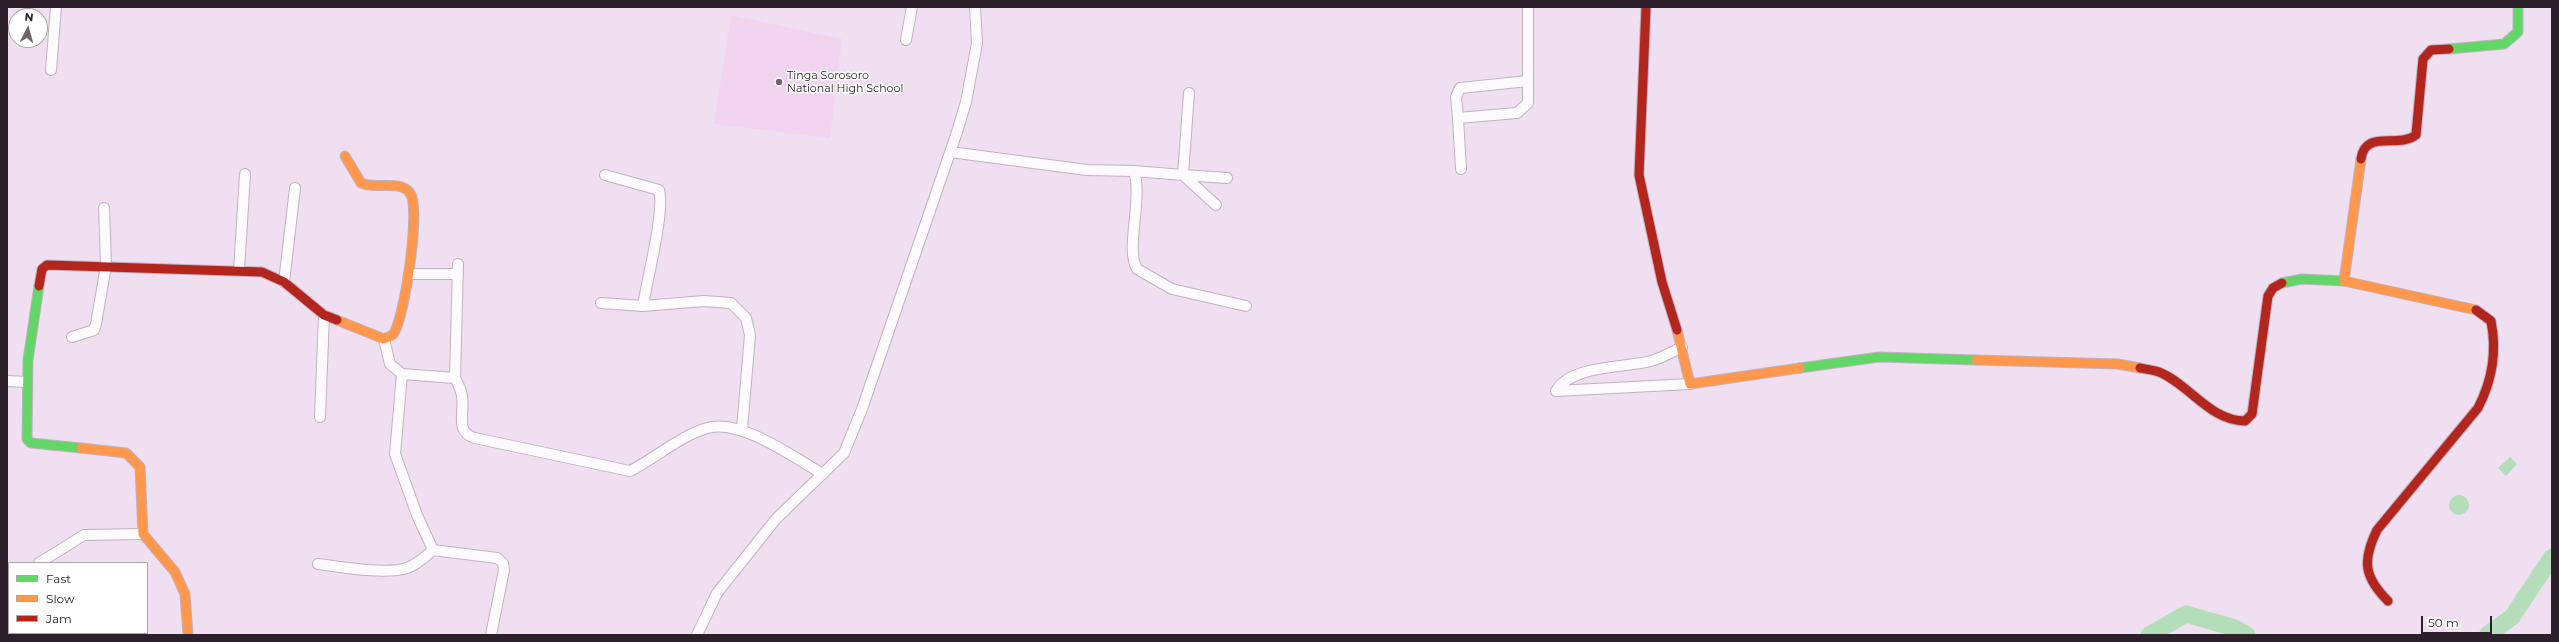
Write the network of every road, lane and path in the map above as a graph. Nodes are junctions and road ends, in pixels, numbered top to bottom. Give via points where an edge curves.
1 (56, 7) edge
2 (912, 7) edge
3 (976, 7) edge
4 (1528, 7) edge
5 (1646, 7) edge
6 (2518, 7) edge
7 (906, 40) dead end
8 (51, 70) dead end
9 (1528, 81) junction
10 (1189, 93) dead end
11 (1458, 118) junction
12 (950, 152) junction
13 (345, 156) dead end
14 (1461, 169) dead end
15 (1134, 170) junction
16 (245, 174) dead end
17 (605, 175) dead end
18 (1183, 175) junction
19 (1227, 178) dead end
20 (295, 188) dead end
21 (1216, 205) dead end
22 (104, 208) dead end
23 (106, 266) junction
24 (239, 270) junction
25 (409, 274) junction
26 (2344, 281) junction
27 (284, 282) junction
28 (601, 303) dead end
29 (643, 306) junction
30 (1246, 306) dead end
31 (324, 315) junction
32 (72, 337) dead end
33 (384, 339) junction
34 (1682, 347) junction
35 (402, 374) junction
36 (455, 378) junction
37 (7, 381) edge
38 (27, 382) junction
39 (1690, 384) junction
40 (320, 417) dead end
41 (742, 429) junction
42 (823, 474) junction
43 (144, 534) junction
44 (433, 550) junction
45 (41, 562) edge
46 (318, 564) dead end
47 (2388, 601) dead end
48 (188, 635) edge
49 (491, 635) edge
50 (698, 635) edge

1 - 8 street
2 - 7 street
3 - 12 street via 977,43 966,102
4 - 9 street
5 - 34 street via 1639,175 1662,282
6 - 26 street via 2518,32 2504,44 2435,49 2426,55 2423,59 2416,135 2407,141 2373,140 2362,150
9 - 11 street via 1528,103 1517,113
9 - 11 street via 1460,88 1456,97
10 - 18 street
11 - 14 street
12 - 15 street via 1087,170
12 - 42 street via 862,409 844,453
13 - 25 street via 361,183 368,186 404,187 411,192 413,199
15 - 18 street
15 - 30 street via 1138,190 1133,256 1137,269 1172,289
16 - 24 street
17 - 29 street via 659,190 657,229
18 - 19 street
18 - 21 street
20 - 27 street
22 - 23 street
23 - 24 street
23 - 32 street via 94,330
23 - 38 street via 44,266
24 - 27 street via 262,272
25 - 33 street via 397,329 393,335
25 - 36 street via 458,269
26 - 39 street via 2292,280 2278,283 2272,289 2268,296 2252,414 2245,421 2236,421 2221,415 2159,372 2118,364 1879,357
26 - 47 street via 2478,310 2491,321 2494,335 2490,378 2478,408 2377,530 2370,544 2366,556 2369,578 2376,590
27 - 31 street
28 - 29 street
29 - 41 street via 704,301 731,303 740,310 746,318 750,335
31 - 33 street
31 - 40 street
33 - 35 street via 390,364
34 - 39 street
34 - 39 street via 1649,362 1596,369 1576,375 1565,381 1556,391
35 - 36 street
35 - 44 street via 395,454
36 - 41 street via 462,397 462,428 468,436 623,471 638,467 661,451 707,428 720,426
37 - 38 street
38 - 43 street via 27,432 31,443 126,453 134,458 140,467
41 - 42 street
42 - 50 street via 776,520 717,593
43 - 45 street via 84,535
43 - 48 street via 175,572 185,594
44 - 46 street via 406,568 358,570
44 - 49 street via 497,558 503,563 504,570

